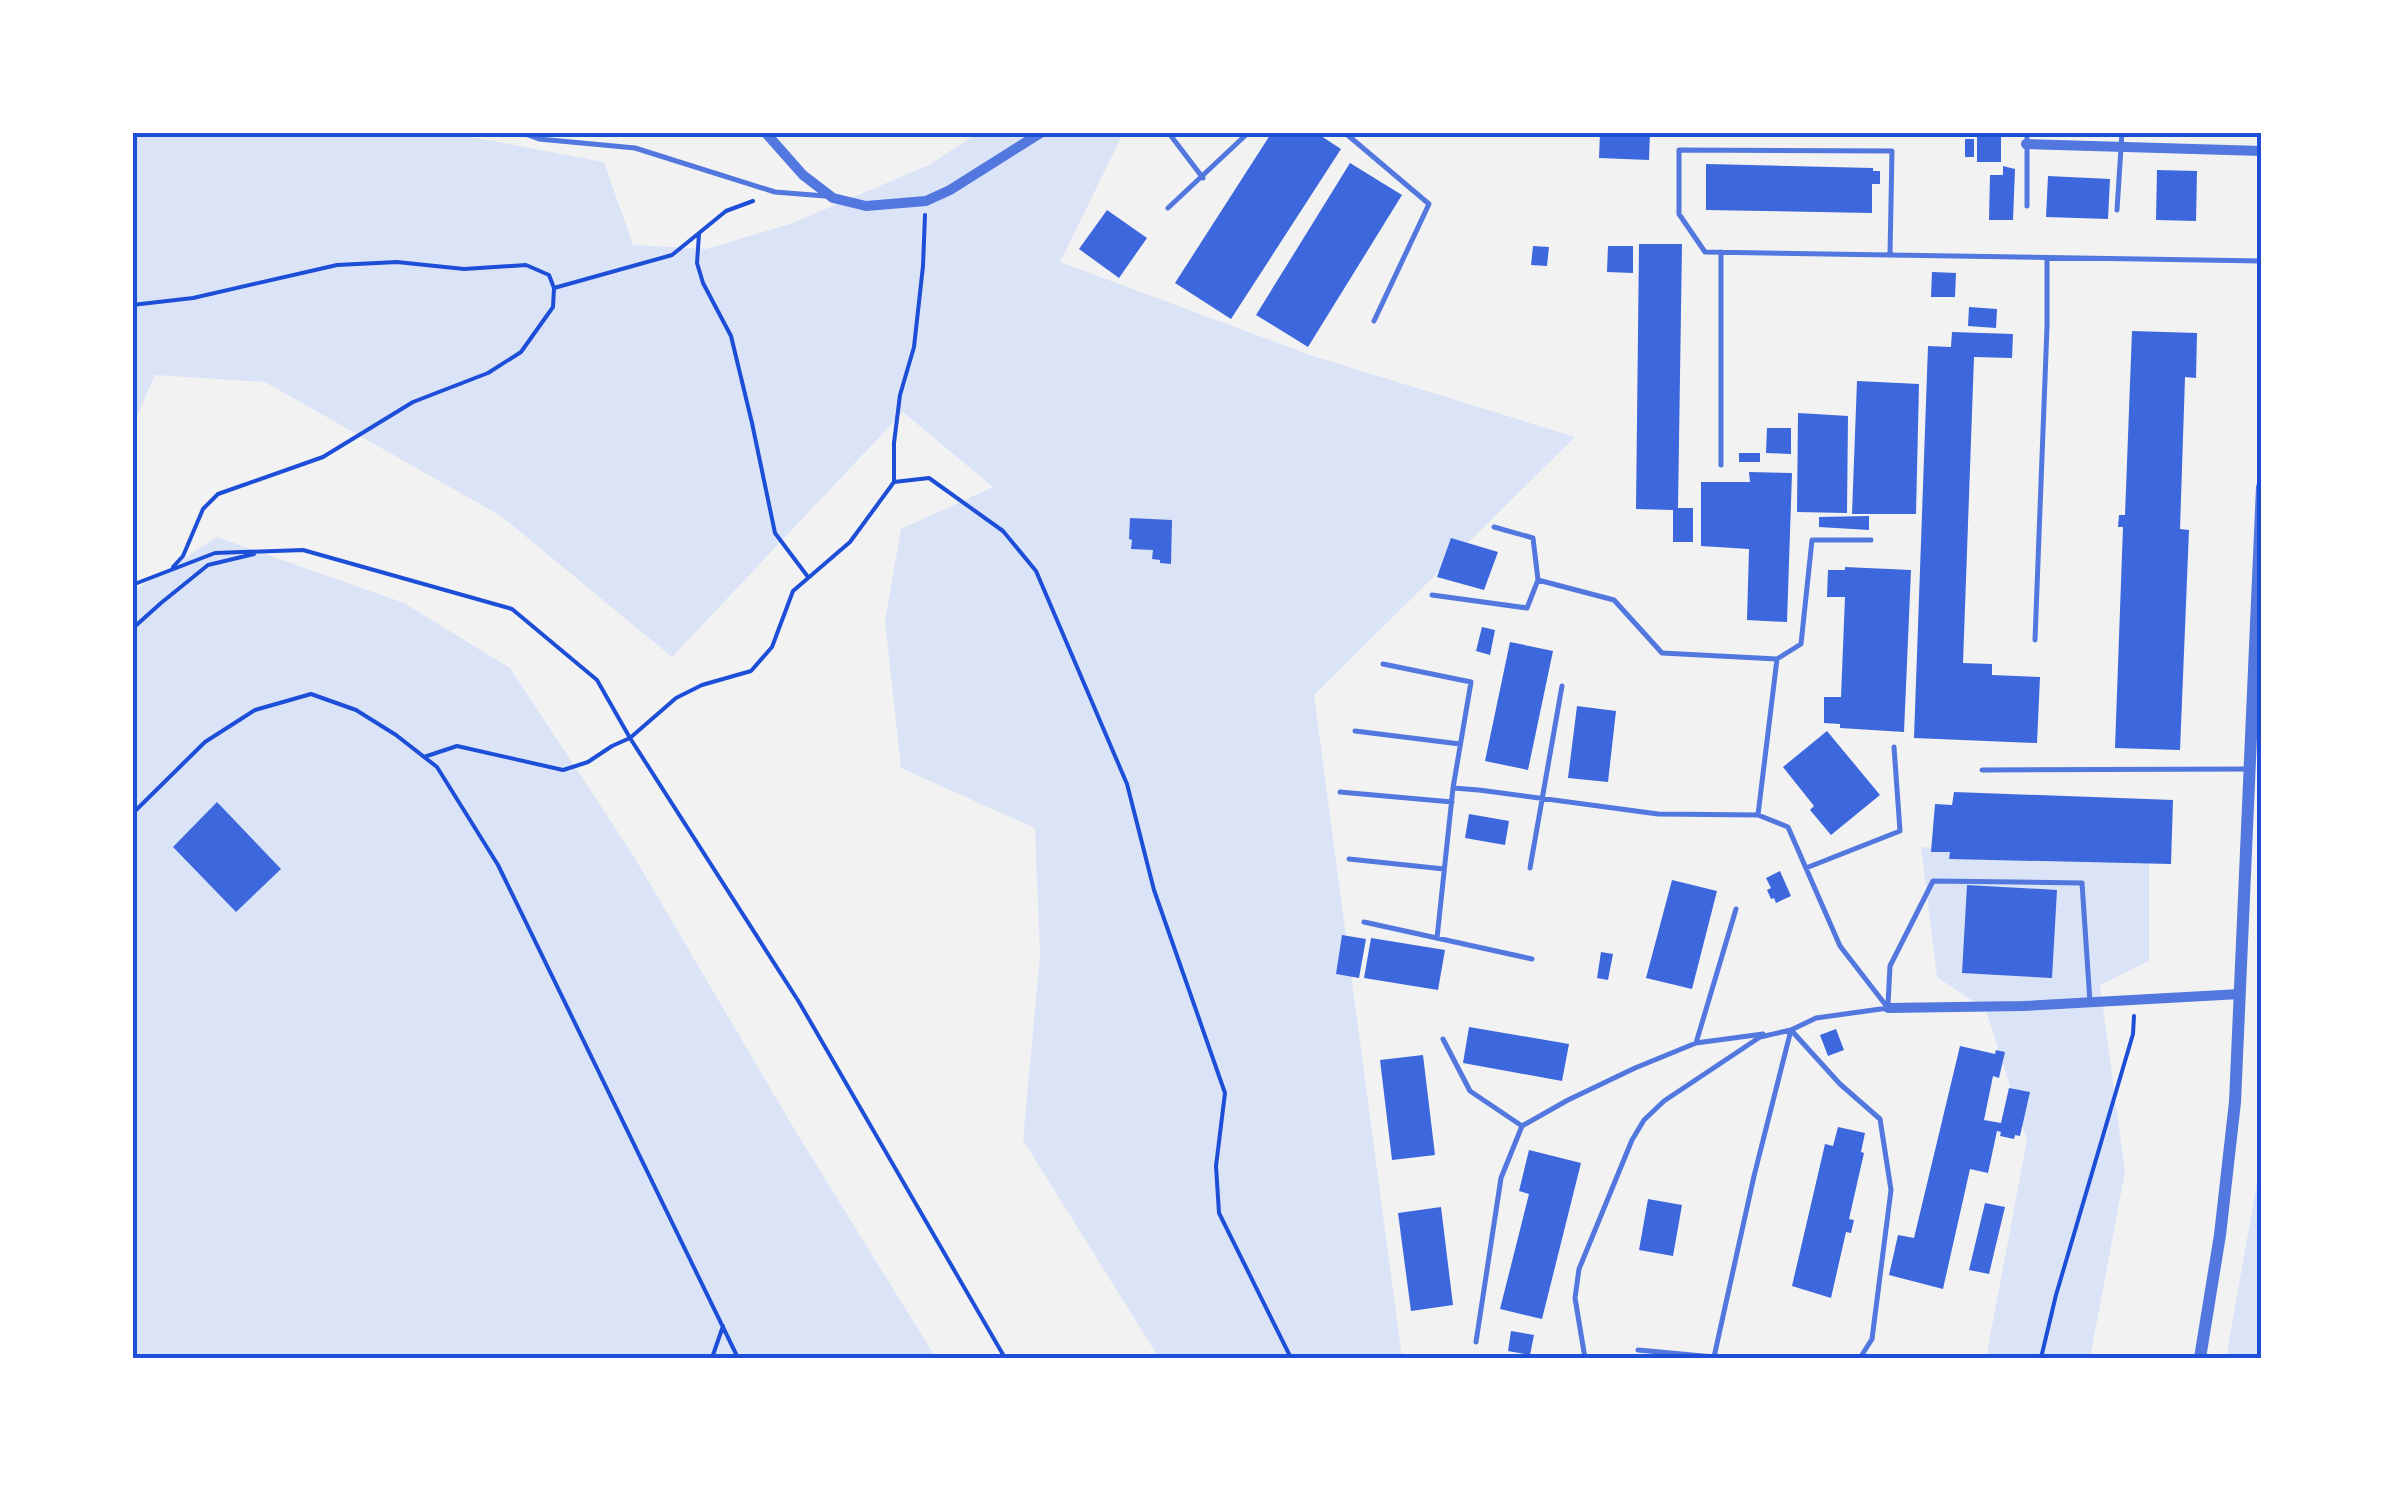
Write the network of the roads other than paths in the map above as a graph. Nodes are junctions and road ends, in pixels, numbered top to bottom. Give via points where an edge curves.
1 (520, 132) edge
2 (765, 132) edge
3 (1042, 132) edge
4 (1168, 132) edge
5 (1249, 132) edge
6 (1344, 132) edge
7 (2122, 132) edge
8 (2027, 138) edge
9 (2121, 147) junction
10 (2262, 151) edge
11 (1203, 178) junction
12 (833, 198) junction
13 (2027, 206) dead end
14 (1168, 208) dead end
15 (2117, 210) dead end
16 (1721, 252) junction
17 (1890, 255) junction
18 (2047, 258) junction
19 (2262, 261) edge
20 (1374, 321) dead end
21 (1720, 465) dead end
22 (2262, 487) edge
23 (1494, 528) dead end
24 (1871, 540) dead end
25 (1538, 580) junction
26 (1432, 595) dead end
27 (2036, 640) dead end
28 (1777, 659) junction
29 (1383, 664) dead end
30 (1562, 686) dead end
31 (1355, 731) dead end
32 (1460, 744) junction
33 (1894, 747) dead end
34 (2248, 769) junction
35 (1982, 770) dead end
36 (1453, 788) junction
37 (1340, 792) dead end
38 (1541, 798) junction
39 (1452, 802) junction
40 (1758, 815) junction
41 (1349, 859) dead end
42 (1530, 868) dead end
43 (1806, 868) junction
44 (1444, 870) junction
45 (1736, 909) dead end
46 (1364, 922) dead end
47 (1437, 938) junction
48 (1532, 959) dead end
49 (2240, 994) junction
50 (2090, 1002) junction
51 (1888, 1008) junction
52 (1791, 1030) junction
53 (1443, 1039) dead end
54 (1696, 1043) junction
55 (1522, 1126) junction
56 (1476, 1342) dead end
57 (1638, 1350) dead end
58 (1585, 1358) edge
59 (1860, 1358) edge
60 (2200, 1358) edge

1 - 12 lane via 635,148 776,192
2 - 12 street
3 - 12 street via 926,201 866,206
4 - 11 lane
5 - 11 lane
6 - 20 lane via 1429,204
7 - 9 lane
8 - 9 street
8 - 13 lane
9 - 10 street
9 - 15 lane
11 - 14 lane
16 - 17 lane
16 - 17 lane via 1705,252 1679,214 1679,150 1892,151
16 - 21 lane
17 - 18 lane
18 - 19 lane
18 - 27 lane
22 - 34 street
23 - 25 lane via 1533,538
24 - 28 lane via 1812,540 1801,644
25 - 26 lane via 1527,608
25 - 28 lane via 1614,600 1662,653
28 - 40 lane
29 - 32 lane via 1471,682
30 - 38 lane
31 - 32 lane
32 - 36 lane
33 - 43 lane via 1900,831
34 - 35 lane
34 - 49 street
36 - 38 lane
36 - 39 lane
37 - 39 lane
38 - 40 lane via 1658,814
38 - 42 lane
39 - 44 lane
40 - 43 lane via 1788,827
41 - 44 lane
43 - 51 lane via 1840,946
44 - 47 lane
45 - 54 lane
46 - 47 lane
47 - 48 lane
49 - 50 street
49 - 60 street via 2227,1180
50 - 51 street
50 - 51 lane via 2082,883 1932,881 1890,966
51 - 52 lane via 1816,1018
52 - 54 lane
52 - 57 lane via 1714,1357
52 - 58 lane via 1760,1037 1644,1120 1579,1269 1575,1298
52 - 59 lane via 1880,1119 1891,1190 1872,1339
53 - 55 lane via 1470,1091
54 - 55 lane
55 - 56 lane via 1500,1178

